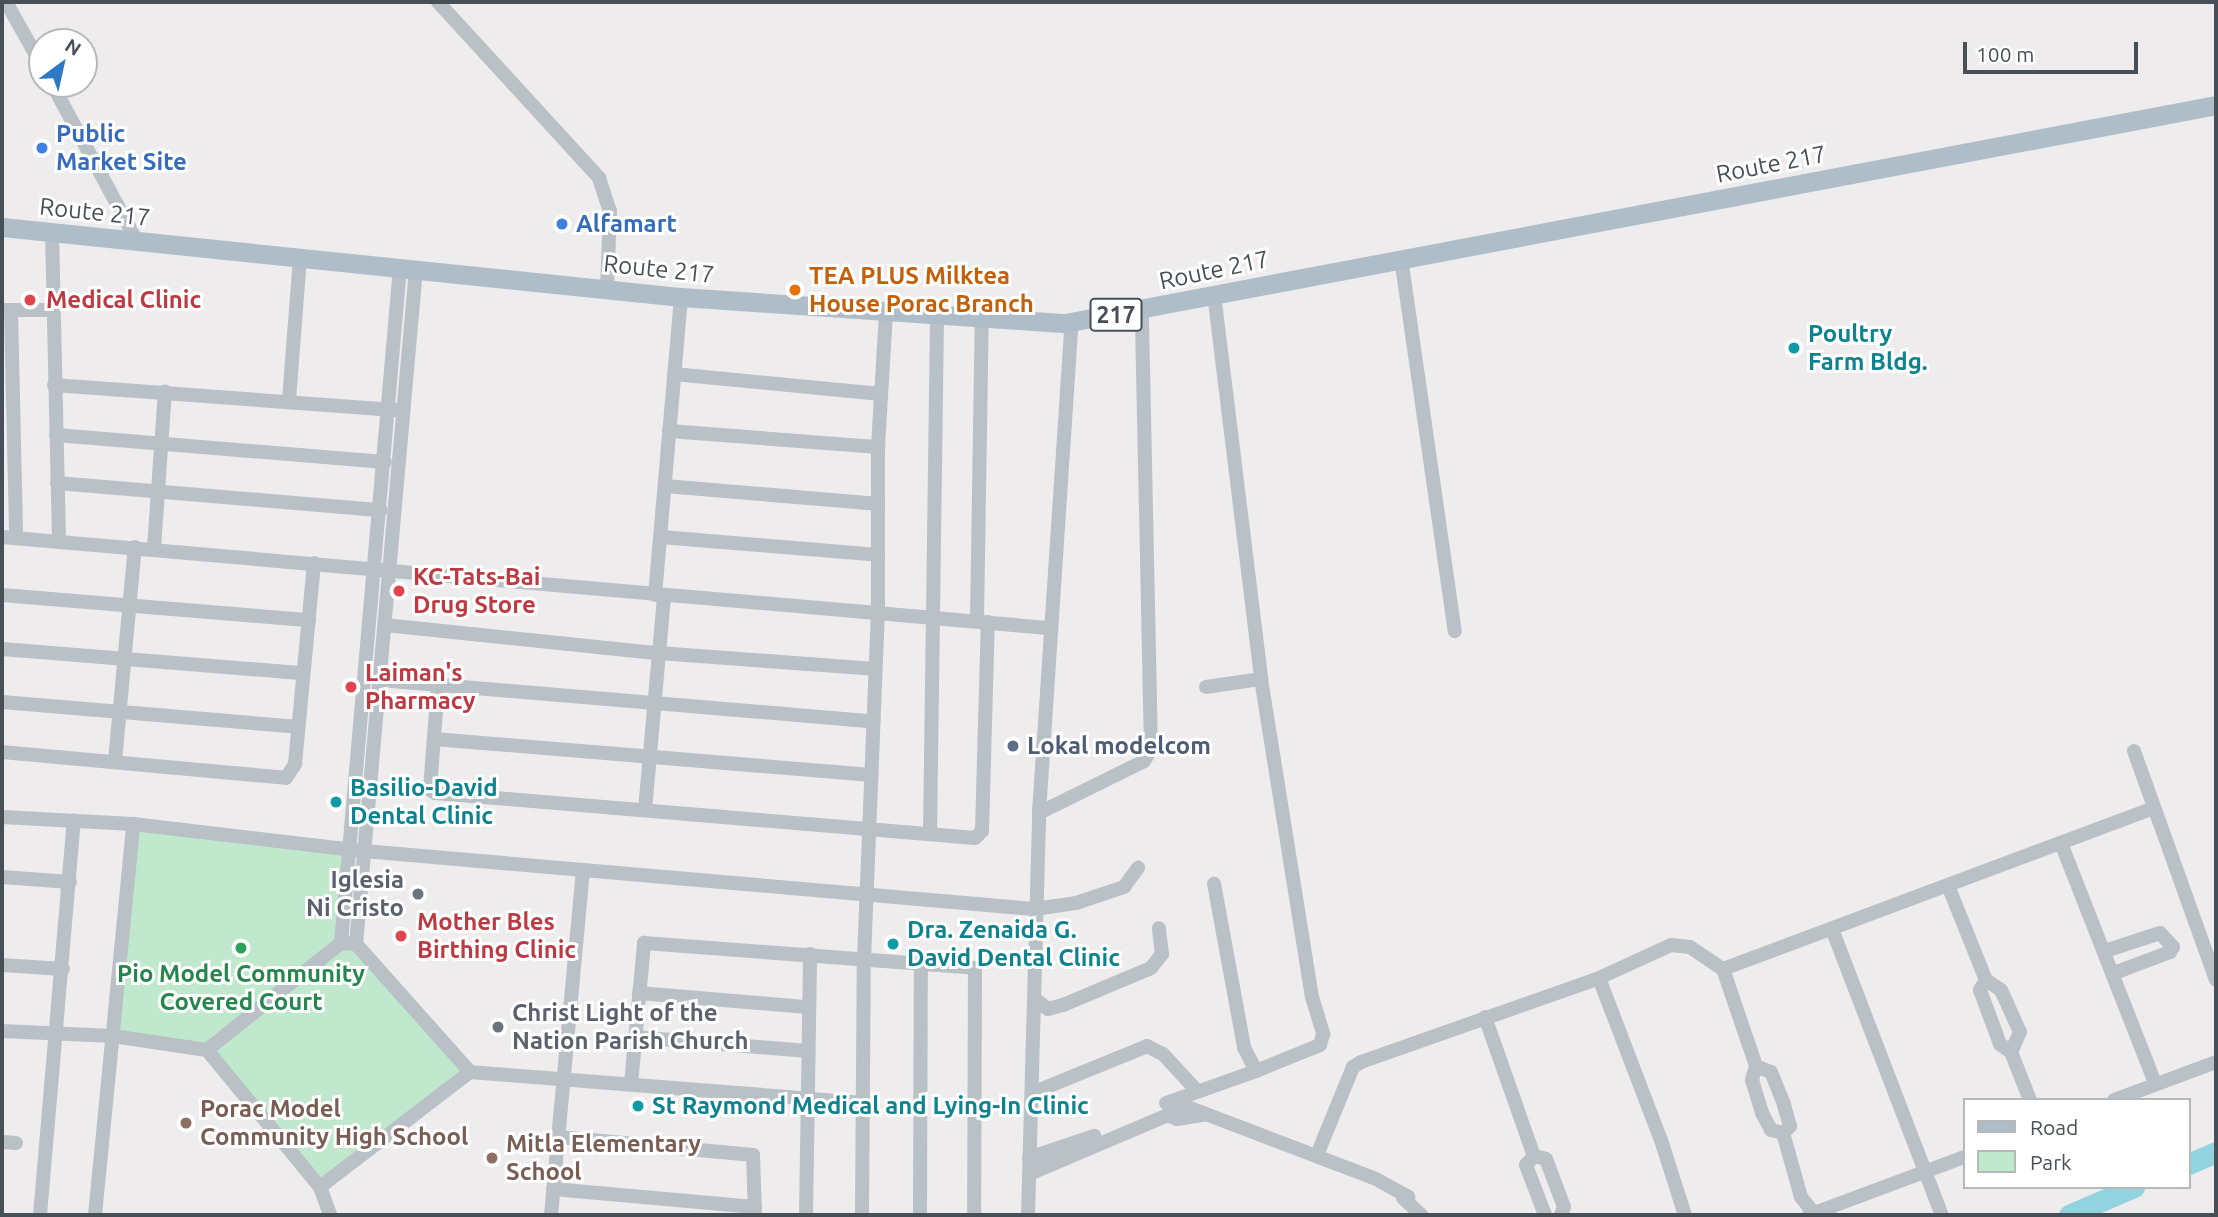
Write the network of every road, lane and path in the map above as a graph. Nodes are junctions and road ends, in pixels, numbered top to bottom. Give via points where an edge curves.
1 (6, 2) edge
2 (438, 2) edge
3 (28, 41) edge
4 (60, 98) edge
5 (2216, 105) edge
6 (2, 227) edge
7 (52, 232) junction
8 (137, 241) junction
9 (300, 257) junction
10 (1401, 258) junction
11 (408, 268) junction
12 (607, 288) junction
13 (1214, 294) junction
14 (681, 297) junction
15 (6, 310) edge
16 (52, 310) junction
17 (1142, 310) junction
18 (886, 313) junction
19 (937, 317) junction
20 (982, 318) junction
21 (1072, 322) junction
22 (674, 374) junction
23 (54, 385) junction
24 (165, 391) junction
25 (881, 394) junction
26 (289, 400) junction
27 (397, 409) junction
28 (669, 431) junction
29 (56, 435) junction
30 (163, 443) junction
31 (878, 447) junction
32 (385, 462) junction
33 (57, 483) junction
34 (665, 486) junction
35 (159, 492) junction
36 (878, 504) junction
37 (381, 510) junction
38 (661, 537) junction
39 (9, 538) edge
40 (59, 542) junction
41 (135, 547) junction
42 (154, 548) junction
43 (878, 555) junction
44 (314, 563) junction
45 (383, 569) junction
46 (2, 595) edge
47 (659, 596) junction
48 (129, 603) junction
49 (878, 614) junction
50 (931, 616) junction
51 (309, 620) junction
52 (982, 621) junction
53 (385, 625) junction
54 (1048, 628) junction
55 (1455, 631) dead end
56 (2, 649) edge
57 (658, 653) junction
58 (125, 658) junction
59 (874, 669) junction
60 (303, 673) junction
61 (1261, 679) junction
62 (380, 680) junction
63 (438, 685) junction
64 (1206, 687) dead end
65 (2, 702) edge
66 (654, 705) junction
67 (119, 711) junction
68 (873, 721) junction
69 (298, 727) junction
70 (434, 738) junction
71 (2134, 751) dead end
72 (2, 752) edge
73 (649, 757) junction
74 (115, 761) junction
75 (872, 775) junction
76 (2151, 809) junction
77 (645, 810) junction
78 (1039, 813) junction
79 (2, 817) edge
80 (74, 820) junction
81 (133, 824) junction
82 (870, 828) junction
83 (930, 834) junction
84 (2061, 843) junction
85 (358, 850) junction
86 (1138, 868) dead end
87 (583, 872) junction
88 (2, 877) edge
89 (70, 882) junction
90 (1214, 884) dead end
91 (1949, 888) junction
92 (866, 895) junction
93 (1034, 909) junction
94 (1159, 928) dead end
95 (1832, 929) junction
96 (341, 943) junction
97 (356, 944) junction
98 (2105, 951) junction
99 (810, 954) junction
100 (864, 959) junction
101 (2, 965) edge
102 (920, 966) junction
103 (63, 970) junction
104 (1723, 970) junction
105 (2115, 973) junction
106 (1598, 978) junction
107 (1986, 980) junction
108 (2216, 980) edge
109 (639, 993) junction
110 (1035, 999) junction
111 (807, 1007) junction
112 (1485, 1017) junction
113 (2, 1031) edge
114 (54, 1034) junction
115 (113, 1036) junction
116 (634, 1037) junction
117 (207, 1051) junction
118 (808, 1051) junction
119 (2011, 1052) junction
120 (2216, 1062) edge
121 (1756, 1066) junction
122 (1255, 1071) junction
123 (470, 1072) junction
124 (566, 1078) junction
125 (2155, 1083) junction
126 (631, 1084) junction
127 (1197, 1091) junction
128 (1032, 1093) junction
129 (2029, 1098) edge
130 (2118, 1098) edge
131 (808, 1102) junction
132 (863, 1103) junction
133 (1783, 1133) junction
134 (559, 1137) junction
135 (1317, 1155) junction
136 (1534, 1156) junction
137 (1029, 1158) junction
138 (1962, 1158) edge
139 (1926, 1170) junction
140 (1029, 1174) junction
141 (320, 1186) junction
142 (553, 1189) junction
143 (755, 1211) edge
144 (1811, 1213) edge
145 (40, 1215) edge
146 (95, 1215) edge
147 (330, 1215) edge
148 (551, 1215) edge
149 (806, 1215) edge
150 (862, 1215) edge
151 (920, 1215) edge
152 (974, 1215) edge
153 (1028, 1215) edge
154 (1421, 1215) edge
155 (1545, 1215) edge
156 (1561, 1215) edge
157 (1685, 1215) edge
158 (1942, 1215) edge

1 - 3 street
2 - 12 street via 599,178 610,211
4 - 8 street
5 - 10 main road, Route 217 / 217
6 - 7 main road, Route 217 / 217
7 - 8 main road, Route 217 / 217
7 - 16 street
8 - 9 main road, Route 217 / 217
9 - 11 main road, Route 217 / 217
9 - 26 street
10 - 13 main road, Route 217 / 217
10 - 55 street
11 - 12 main road, Route 217 / 217
11 - 27 street
12 - 14 main road, Route 217 / 217
13 - 17 main road, Route 217 / 217
13 - 61 street
14 - 18 main road, Route 217 / 217
14 - 22 street
15 - 16 street
15 - 39 street
16 - 23 street
17 - 21 main road, Route 217 / 217
17 - 78 street via 1151,750 1144,761
18 - 19 main road, Route 217 / 217
18 - 25 street
19 - 20 main road, Route 217 / 217
19 - 50 street
20 - 21 main road, Route 217 / 217
20 - 52 street
21 - 54 street
22 - 25 street
22 - 28 street
23 - 24 street
23 - 29 street
24 - 26 street
24 - 30 street
25 - 31 street
26 - 27 street
27 - 32 street
27 - 45 street
28 - 31 street
28 - 34 street
29 - 30 street
29 - 33 street
30 - 32 street
30 - 35 street
31 - 36 street
32 - 37 street
33 - 35 street
33 - 40 street
34 - 36 street
34 - 38 street
35 - 37 street
35 - 42 street
36 - 43 street
37 - 45 street
38 - 43 street
38 - 47 street
39 - 40 street
40 - 41 street
41 - 42 street
41 - 48 street
42 - 44 street
43 - 49 street
44 - 45 street
44 - 51 street
45 - 47 street
45 - 53 street
45 - 85 street
46 - 48 street
47 - 49 street
47 - 57 street
48 - 51 street
48 - 58 street
49 - 50 street
49 - 59 street
50 - 52 street
50 - 83 street
51 - 60 street
52 - 54 street
52 - 83 street via 982,831 975,838
53 - 57 street
53 - 62 street
54 - 78 street
56 - 58 street
57 - 59 street
57 - 66 street
58 - 60 street
58 - 67 street
59 - 68 street
60 - 69 street
61 - 64 street
61 - 122 street via 1312,997 1323,1034 1320,1045
62 - 63 street
62 - 85 street
63 - 66 street
63 - 70 street
65 - 67 street
66 - 68 street
66 - 73 street
67 - 69 street
67 - 74 street
68 - 75 street
69 - 74 street via 295,767 283,779
70 - 73 street
70 - 77 street via 432,792
71 - 76 street
72 - 74 street
73 - 75 street
73 - 77 street
75 - 82 street
76 - 84 street
76 - 108 street
77 - 82 street
78 - 93 street
79 - 80 street
80 - 81 street
80 - 89 street
81 - 85 street
81 - 115 street
82 - 83 street
82 - 92 street
84 - 91 street
84 - 98 street
85 - 87 street
85 - 96 street
85 - 97 street
86 - 93 street via 1124,887 1076,903
87 - 92 street
87 - 124 street
88 - 89 street
89 - 103 street
90 - 122 street via 1244,1046
91 - 95 street
91 - 107 street
92 - 93 street
92 - 100 street
93 - 110 street
94 - 110 street via 1162,954 1152,968 1048,1009
95 - 104 street
95 - 139 street
96 - 97 street
96 - 117 street
97 - 123 street
98 - 105 street
98 - 105 street via 2160,933 2173,947
99 - 100 street
99 - 109 street via 648,942 643,945
99 - 111 street
100 - 102 street
100 - 132 street
101 - 103 street
102 - 151 street
102 - 152 street via 975,968
103 - 114 street
104 - 106 street via 1690,947 1671,945
104 - 121 street
105 - 125 street
106 - 112 street
106 - 157 street
107 - 119 street via 1980,990 1983,1001 2000,1044
107 - 119 street via 2001,990 2020,1032
109 - 111 street
109 - 116 street
110 - 128 street
111 - 118 street
112 - 135 street via 1353,1067
112 - 136 street
113 - 114 street
114 - 115 street
114 - 145 street
115 - 117 street
115 - 146 street
116 - 118 street
116 - 126 street
117 - 141 street
118 - 131 street
119 - 129 street
120 - 125 street
121 - 133 street via 1752,1080 1762,1113 1771,1130
121 - 133 street via 1771,1072 1790,1126
122 - 127 street
123 - 124 street
123 - 141 street
124 - 126 street
124 - 134 street
125 - 130 street
126 - 131 street
127 - 128 street via 1163,1054 1147,1046
127 - 137 street via 1151,1115
128 - 137 street
131 - 132 street
131 - 149 street
132 - 150 street
133 - 144 street via 1801,1197
134 - 142 street
134 - 143 street via 753,1155
135 - 140 street via 1207,1114 1177,1119 1168,1115
135 - 154 street via 1387,1184 1408,1198 1403,1198
136 - 155 street via 1526,1165
136 - 156 street via 1546,1159 1564,1207
137 - 140 street
138 - 139 street
139 - 144 street
139 - 158 street
140 - 153 street
141 - 147 street
142 - 143 street
142 - 148 street

